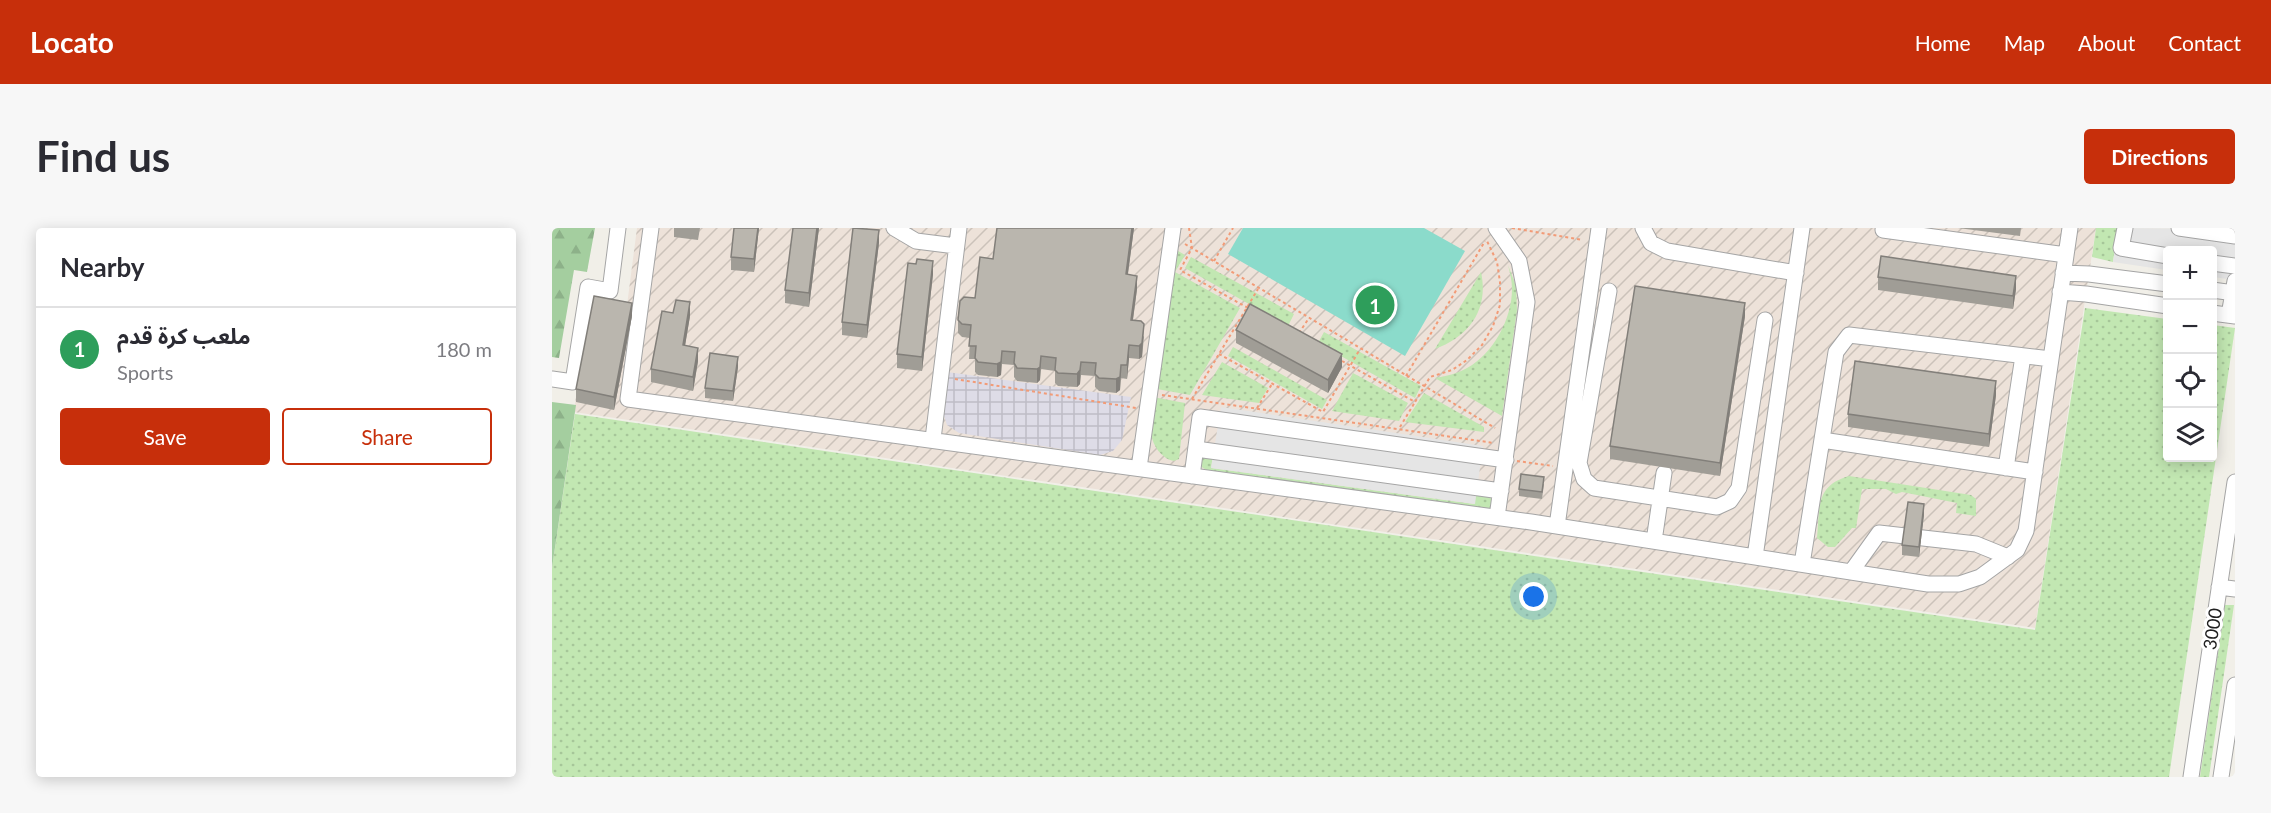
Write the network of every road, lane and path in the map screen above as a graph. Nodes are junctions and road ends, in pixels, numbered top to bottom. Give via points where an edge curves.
1 (618, 228) edge
2 (651, 228) edge
3 (894, 228) edge
4 (959, 228) edge
5 (1189, 228) edge
6 (1233, 228) edge
7 (1509, 228) edge
8 (1643, 228) edge
9 (1802, 228) edge
10 (2070, 228) edge
11 (2125, 228) edge
12 (2179, 228) edge
13 (1883, 230) dead end
14 (1173, 232) edge
15 (1490, 234) edge
16 (1598, 235) edge
17 (2235, 236) edge
18 (956, 246) junction
19 (1192, 248) junction
20 (2066, 255) junction
21 (2163, 255) edge
22 (1214, 261) junction
23 (2217, 263) edge
24 (2235, 266) edge
25 (1796, 273) junction
26 (2063, 273) junction
27 (2163, 283) edge
28 (1258, 288) junction
29 (2234, 289) edge
30 (2217, 290) edge
31 (1609, 291) dead end
32 (2060, 292) junction
33 (2163, 305) edge
34 (1247, 308) junction
35 (1257, 313) edge
36 (2217, 314) edge
37 (2232, 316) edge
38 (1309, 318) junction
39 (1765, 320) dead end
40 (1298, 336) edge
41 (1360, 348) junction
42 (1219, 354) junction
43 (2024, 356) junction
44 (2051, 359) junction
45 (1341, 360) edge
46 (1350, 365) junction
47 (940, 376) junction
48 (1406, 376) junction
49 (552, 379) edge
50 (1272, 384) junction
51 (1424, 387) junction
52 (1150, 393) junction
53 (1192, 399) junction
54 (1415, 402) junction
55 (1257, 408) junction
56 (1148, 410) junction
57 (1323, 412) junction
58 (1320, 417) junction
59 (1399, 428) junction
60 (933, 439) junction
61 (1822, 440) junction
62 (1507, 447) junction
63 (1196, 449) junction
64 (1139, 468) junction
65 (1565, 468) junction
66 (2006, 468) junction
67 (2035, 472) junction
68 (1664, 473) dead end
69 (1192, 476) junction
70 (2235, 482) edge
71 (1501, 491) junction
72 (1661, 498) junction
73 (1497, 517) junction
74 (1557, 526) junction
75 (1654, 541) junction
76 (1755, 557) junction
77 (2008, 557) junction
78 (1802, 564) junction
79 (1851, 572) junction
80 (2219, 587) junction
81 (2235, 589) edge
82 (2235, 685) edge
83 (2191, 777) edge
84 (2221, 777) edge

1 - 49 street via 610,291 588,287 573,382
2 - 60 street via 628,399
3 - 18 street via 916,241
4 - 18 street
5 - 19 path
6 - 22 path
7 - 16 path
8 - 25 street via 1651,243 1667,251
9 - 25 street
10 - 20 street
11 - 21 street via 2121,248
12 - 17 street
13 - 20 street
14 - 19 path
14 - 52 street
15 - 48 path
15 - 51 path via 1500,282 1500,305 1493,326 1467,360 1430,377
15 - 62 street via 1519,261 1527,302
16 - 65 street
18 - 47 street
19 - 22 path
19 - 34 path via 1180,270
20 - 26 street
22 - 28 path
23 - 24 street
25 - 76 street
26 - 27 street
26 - 32 street
28 - 34 path
28 - 38 path
29 - 30 street
29 - 37 street
31 - 72 street via 1580,463 1584,479 1594,488
32 - 33 street
32 - 44 street
34 - 35 path
34 - 42 path
36 - 37 street
38 - 40 path
38 - 41 path
39 - 72 street via 1739,488 1730,501 1717,507
41 - 46 path
41 - 48 path
42 - 50 path
42 - 53 path
43 - 44 street
43 - 61 street via 1849,335 1836,352
43 - 66 street
44 - 67 street
45 - 46 path
46 - 54 path
46 - 57 path
47 - 56 path
47 - 60 street
48 - 51 path
50 - 55 path
50 - 57 path
51 - 54 path
51 - 62 path
52 - 53 path
52 - 56 street
53 - 55 path
54 - 59 path
55 - 58 path
56 - 64 street
57 - 58 path
58 - 59 path
59 - 62 path
60 - 64 street
61 - 66 street
61 - 78 street
62 - 63 street via 1200,417
62 - 65 path
62 - 71 street
63 - 69 street
63 - 71 street
64 - 69 street
65 - 74 street
66 - 67 street
67 - 77 street via 2026,531 2017,550
68 - 72 street
69 - 73 street
70 - 80 street, 3000
71 - 73 street
72 - 75 street
73 - 74 street
74 - 75 street
75 - 76 street
76 - 78 street
77 - 79 street via 1980,577 1959,584 1928,584
77 - 79 street via 1976,544 1879,533
78 - 79 street
80 - 81 street, 3000
80 - 83 street, 3000
82 - 84 street

